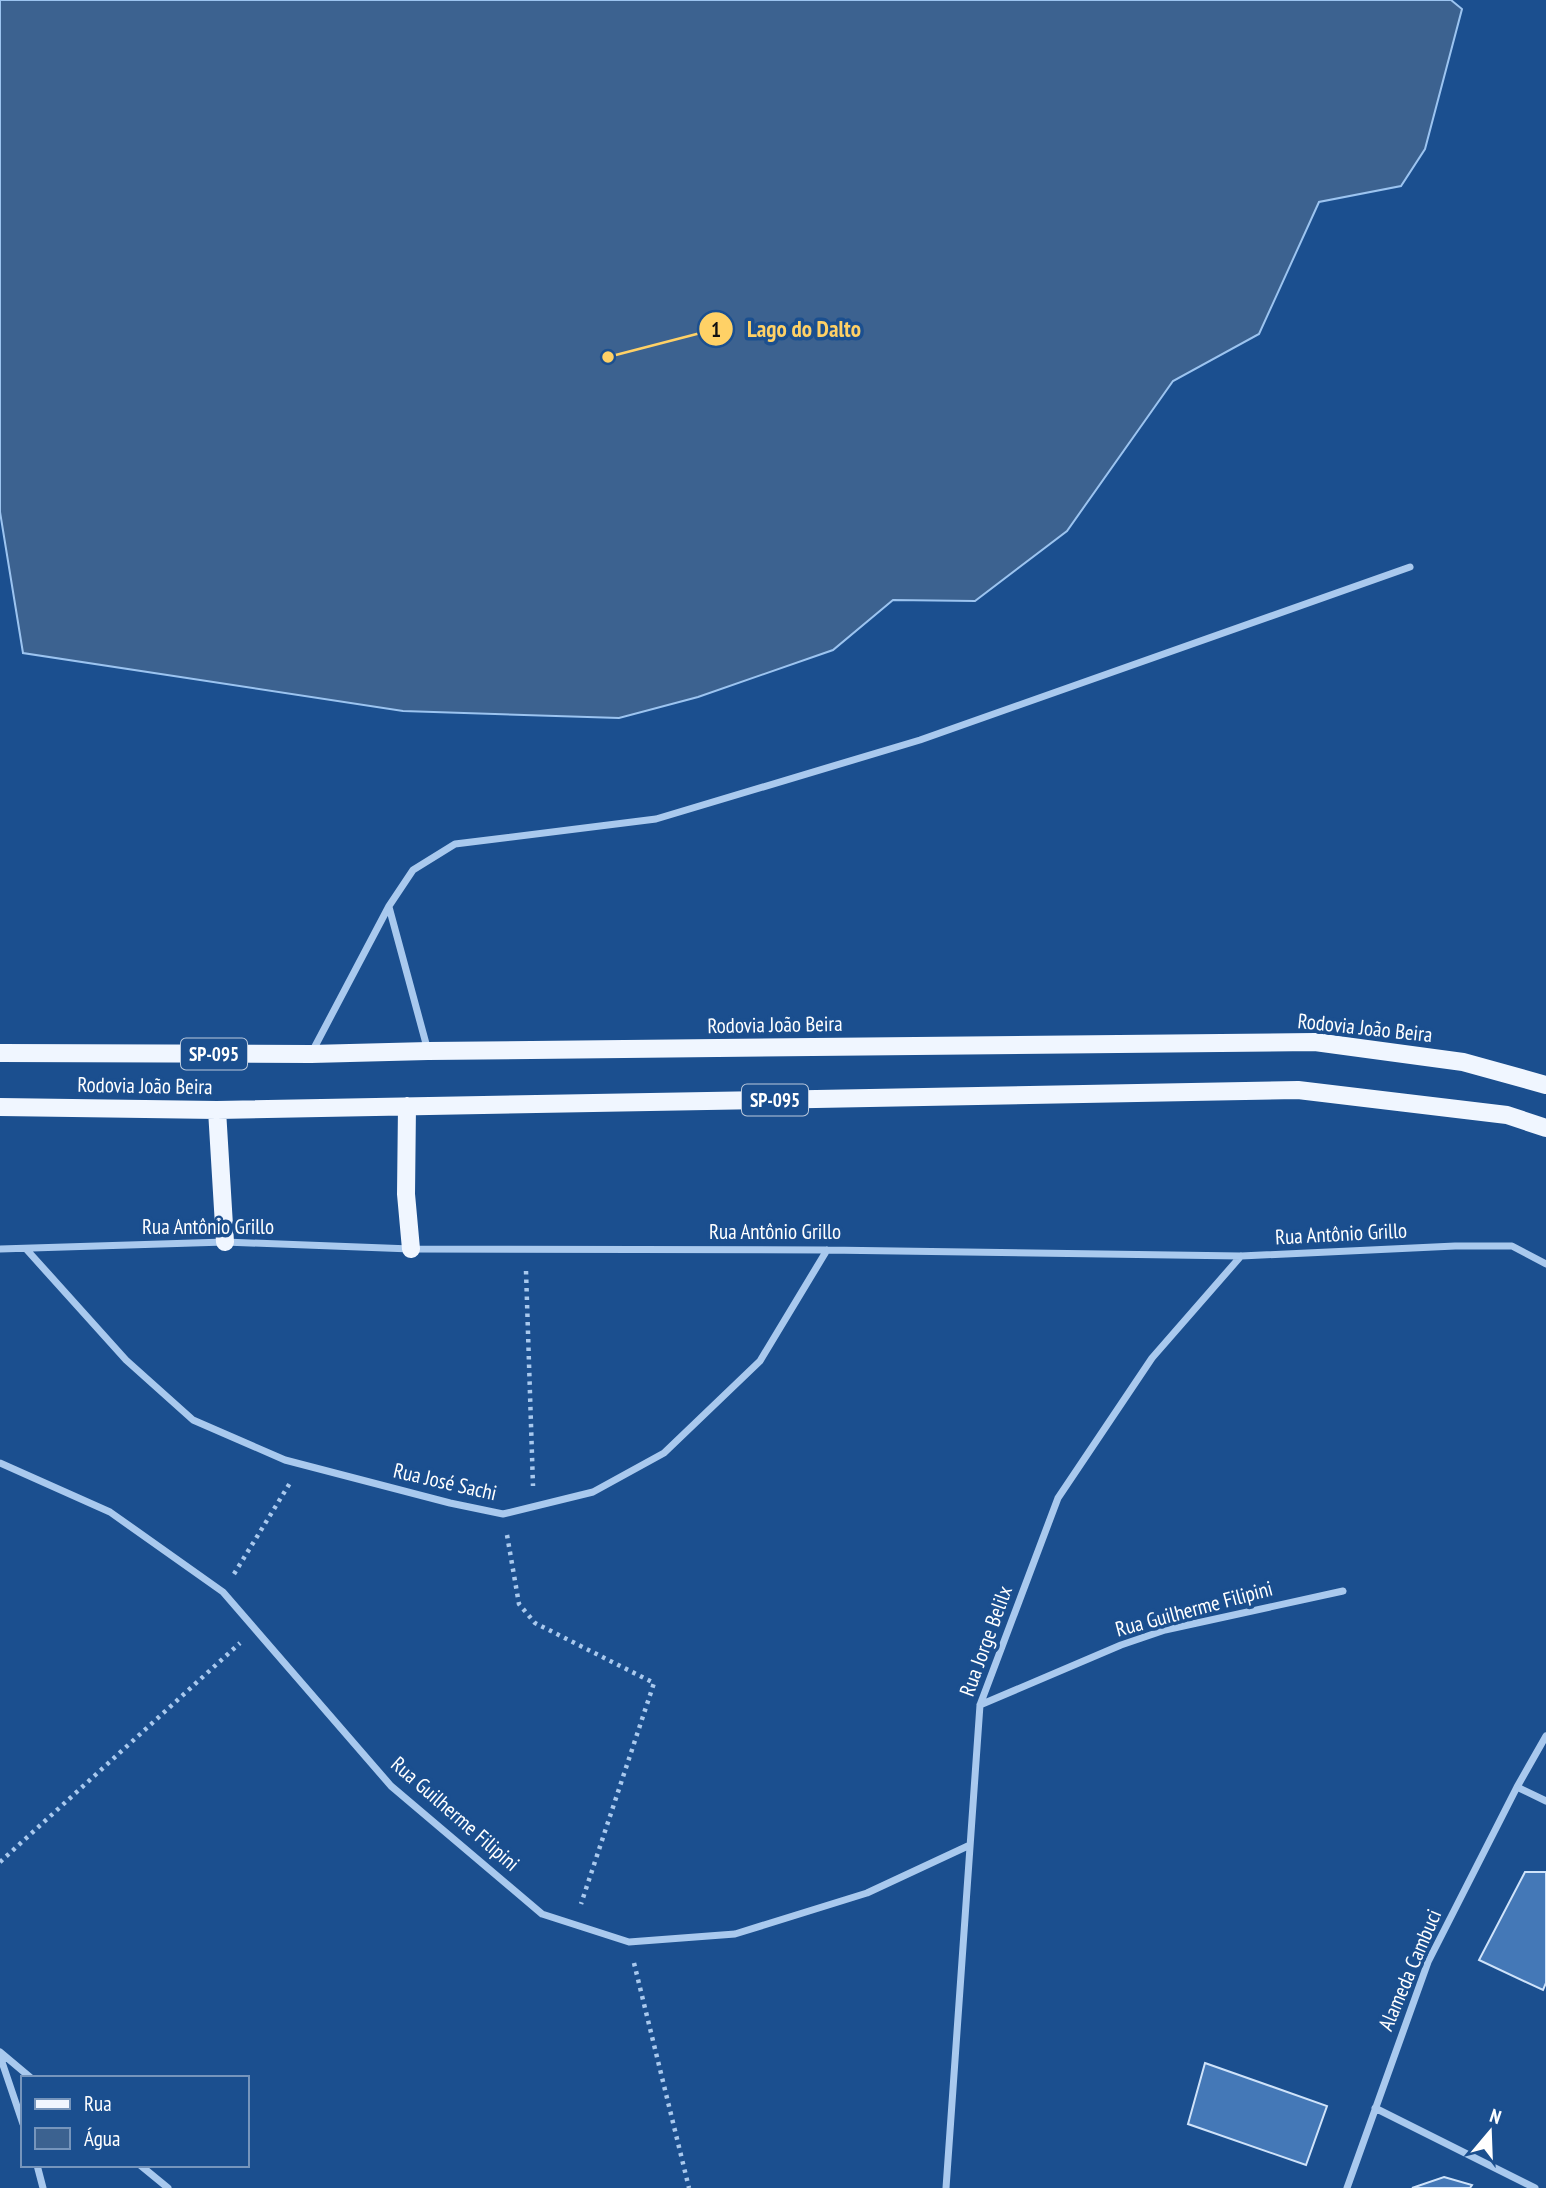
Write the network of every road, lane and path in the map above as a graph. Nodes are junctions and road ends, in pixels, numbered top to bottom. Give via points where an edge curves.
1 (1410, 567) dead end
2 (389, 906) junction
3 (428, 1051) junction
4 (0, 1053) edge
5 (311, 1054) junction
6 (1546, 1085) edge
7 (407, 1106) junction
8 (0, 1107) edge
9 (216, 1110) junction
10 (1546, 1128) edge
11 (225, 1242) junction
12 (0, 1249) edge
13 (411, 1249) junction
14 (525, 1249) junction
15 (27, 1250) junction
16 (827, 1250) junction
17 (1241, 1256) junction
18 (1546, 1264) edge
19 (0, 1463) edge
20 (301, 1464) junction
21 (534, 1507) junction
22 (503, 1514) junction
23 (1343, 1591) dead end
24 (223, 1592) junction
25 (255, 1630) junction
26 (980, 1705) junction
27 (1546, 1737) edge
28 (1517, 1787) junction
29 (1546, 1801) edge
30 (970, 1845) junction
31 (0, 1862) edge
32 (574, 1924) junction
33 (629, 1942) junction
34 (0, 2054) edge
35 (29, 2076) edge
36 (1375, 2108) junction
37 (21, 2117) edge
38 (38, 2167) edge
39 (142, 2167) edge
40 (43, 2188) edge
41 (168, 2188) edge
42 (689, 2188) edge
43 (946, 2188) edge
44 (1346, 2188) edge
45 (1535, 2188) edge

1 - 2 street via 920,740 656,819 455,844 413,870
2 - 3 street
2 - 5 street
3 - 5 main road, Rodovia João Beira / SP-095
3 - 6 main road, Rodovia João Beira / SP-095 via 1315,1042 1463,1062
4 - 5 main road, Rodovia João Beira / SP-095
7 - 9 main road, Rodovia João Beira / SP-095
7 - 10 main road, Rodovia João Beira / SP-095 via 1298,1090 1507,1115
7 - 13 main road
8 - 9 main road, Rodovia João Beira / SP-095
9 - 11 main road
11 - 13 street, Rua Antônio Grillo
11 - 15 street, Rua Antônio Grillo
12 - 15 street, Rua Antônio Grillo
13 - 14 street, Rua Antônio Grillo
14 - 16 street, Rua Antônio Grillo
14 - 21 path
15 - 20 street, Rua José Sachi via 126,1360 193,1420
16 - 17 street, Rua Antônio Grillo
16 - 21 street, Rua José Sachi via 760,1361 664,1453 593,1492
17 - 18 street, Rua Antônio Grillo via 1511,1246
17 - 26 street, Rua Jorge Belilx via 1152,1358 1058,1498
19 - 24 street, Rua Guilherme Filipini via 110,1512
20 - 22 street, Rua José Sachi
20 - 24 path
21 - 22 street, Rua José Sachi
22 - 32 path via 519,1604 535,1623 654,1683
23 - 26 street, Rua Guilherme Filipini via 1166,1630
24 - 25 street, Rua Guilherme Filipini
25 - 31 path
25 - 32 street, Rua Guilherme Filipini via 391,1786 542,1914
26 - 30 street, Rua Jorge Belilx
27 - 28 street, Alameda Cambuci
28 - 29 street
28 - 36 street, Alameda Cambuci via 1428,1962
30 - 33 street, Rua Guilherme Filipini via 867,1894 735,1934
30 - 43 street, Rua Jorge Belilx
32 - 33 street, Rua Guilherme Filipini
33 - 42 path
34 - 35 street
34 - 37 street
36 - 44 street, Alameda Cambuci
36 - 45 street
38 - 40 street
39 - 41 street

